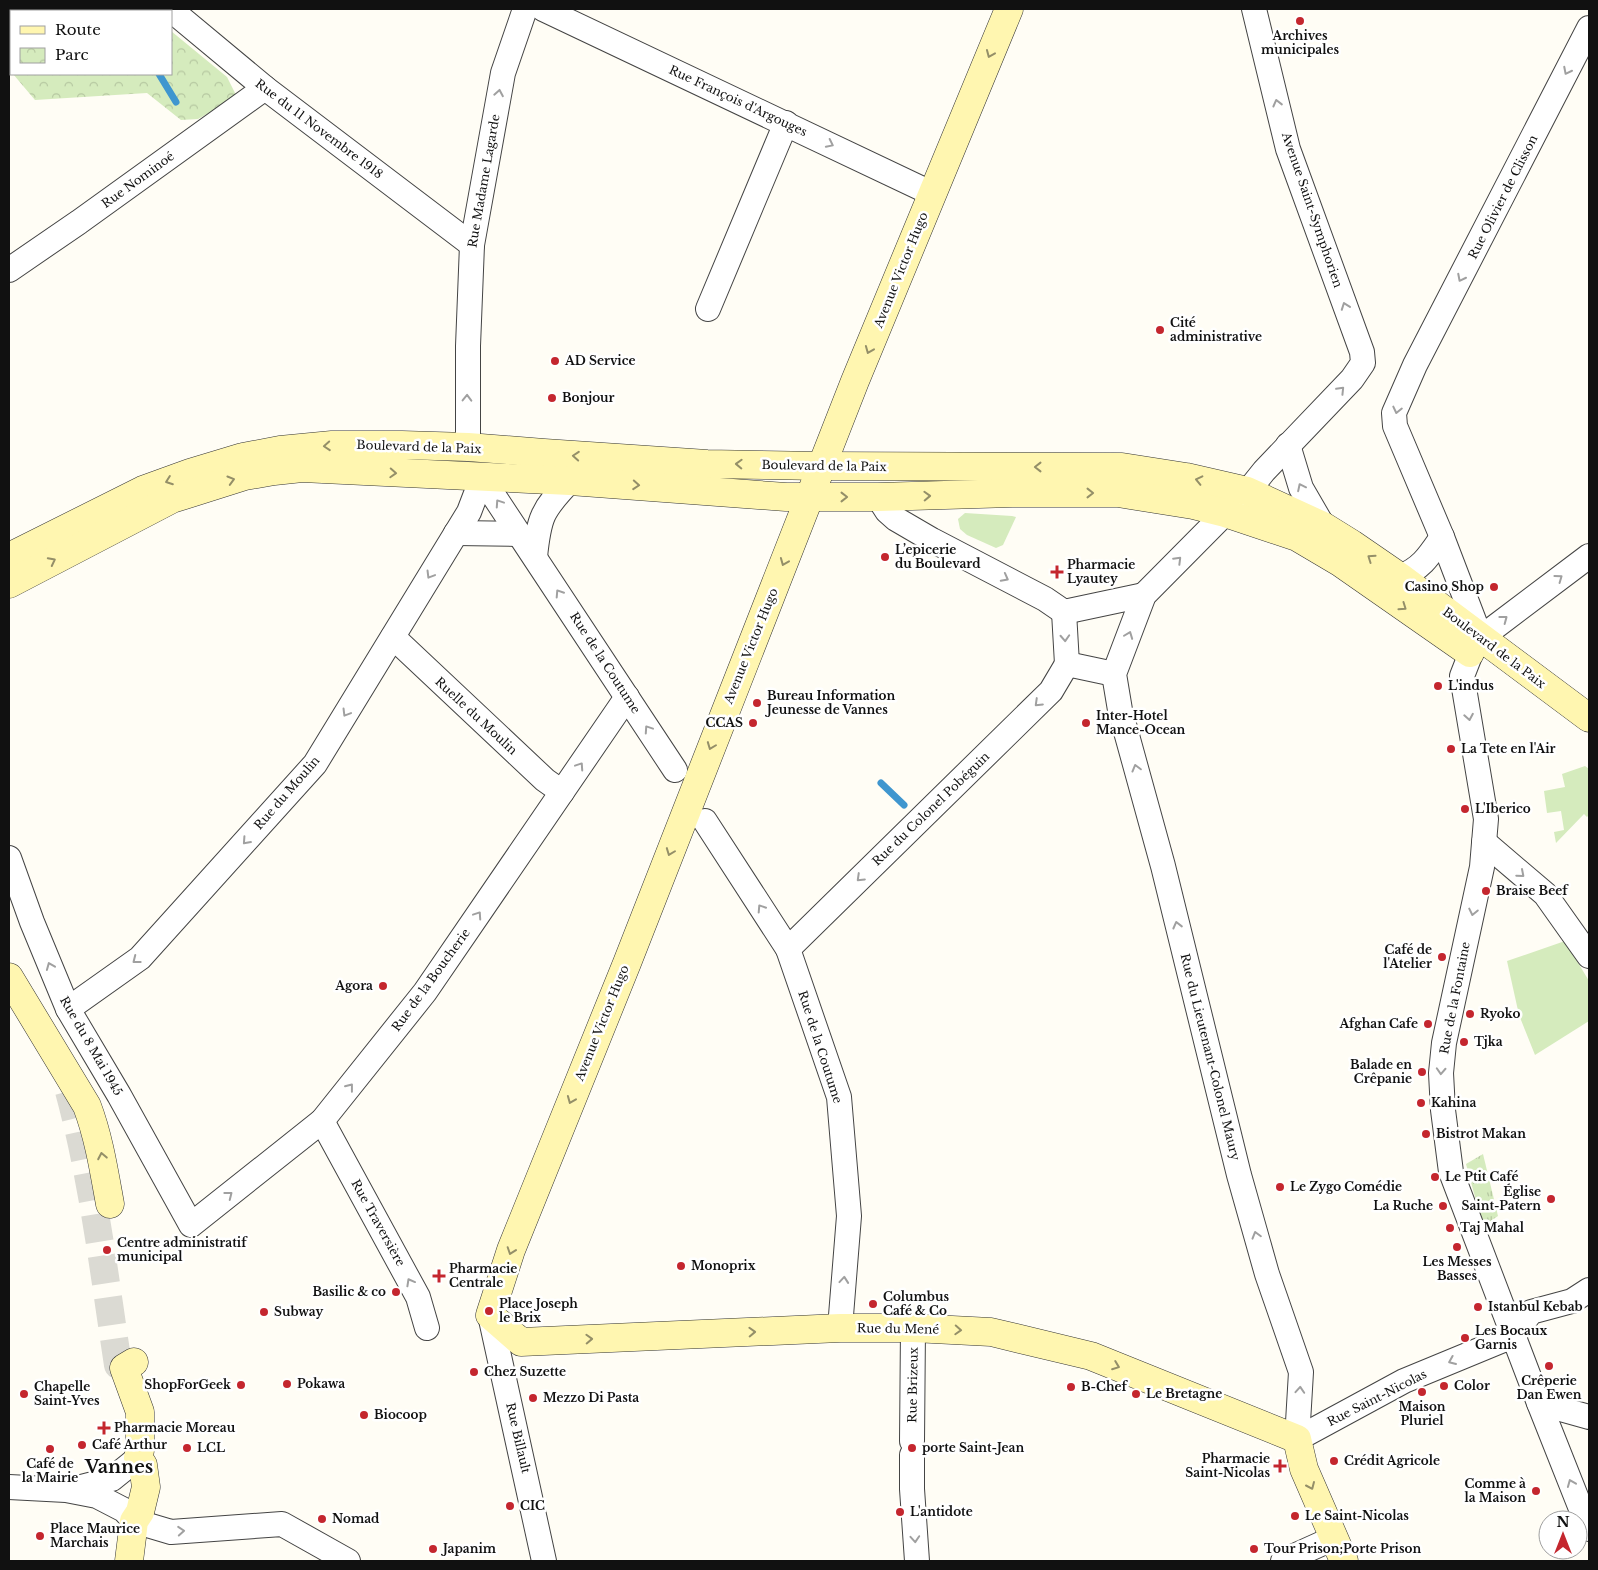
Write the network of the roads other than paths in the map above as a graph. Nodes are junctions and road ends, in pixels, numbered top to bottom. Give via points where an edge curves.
1 (525, 9) edge
2 (543, 9) edge
3 (1009, 9) edge
4 (1254, 9) edge
5 (172, 11) edge
6 (1589, 28) edge
7 (265, 88) junction
8 (786, 123) junction
9 (933, 194) junction
10 (472, 244) junction
11 (9, 270) edge
12 (708, 309) dead end
13 (1288, 445) junction
14 (468, 447) junction
15 (822, 466) junction
16 (482, 478) junction
17 (570, 481) junction
18 (1247, 491) junction
19 (810, 497) junction
20 (878, 497) junction
21 (1225, 513) junction
22 (1323, 526) junction
23 (456, 533) junction
24 (519, 534) junction
25 (1442, 537) junction
26 (1589, 556) edge
27 (9, 557) edge
28 (535, 557) junction
29 (1400, 578) junction
30 (9, 584) edge
31 (1144, 595) junction
32 (1064, 612) junction
33 (393, 637) junction
34 (1476, 646) junction
35 (1066, 664) junction
36 (1114, 674) junction
37 (627, 697) junction
38 (1589, 718) edge
39 (1589, 738) edge
40 (675, 770) dead end
41 (562, 792) junction
42 (704, 821) dead end
43 (1484, 842) junction
44 (9, 858) edge
45 (9, 895) edge
46 (32, 922) junction
47 (788, 949) junction
48 (1589, 956) edge
49 (9, 977) edge
50 (68, 1009) junction
51 (322, 1122) junction
52 (110, 1204) dead end
53 (191, 1225) joint
54 (1589, 1290) edge
55 (490, 1315) junction
56 (427, 1328) dead end
57 (840, 1328) junction
58 (913, 1328) junction
59 (1513, 1336) junction
60 (129, 1365) tunnel mouth
61 (1539, 1403) junction
62 (1589, 1417) edge
63 (1297, 1439) junction
64 (138, 1458) junction
65 (9, 1487) edge
66 (66, 1490) junction
67 (134, 1521) junction
68 (1589, 1528) edge
69 (1339, 1550) edge
70 (129, 1561) edge
71 (348, 1561) edge
72 (544, 1561) edge
73 (917, 1561) edge
74 (1283, 1561) edge

10 -> 1 street, Rue Madame Lagarde via 503,72
2 - 8 street, Rue François d'Argouges
3 -> 9 main road, Avenue Victor Hugo
13 -> 4 street, Avenue Saint-Symphorien via 1352,379 1363,363 1362,352 1288,149
5 - 7 street, Rue du 11 Novembre 1918
6 -> 25 street, Rue Olivier de Clisson via 1415,365 1394,413 1395,426
7 - 10 street, Rue du 11 Novembre 1918
7 - 11 street, Rue Nominoé
8 -> 9 street, Rue François d'Argouges
8 - 12 street
9 -> 15 main road, Avenue Victor Hugo
14 -> 10 street, Rue Madame Lagarde
13 - 18 street
22 -> 13 street via 1301,488
15 -> 14 main road, Boulevard de la Paix via 706,464
14 -> 27 main road, Boulevard de la Paix via 332,445 243,457 143,490
18 -> 15 main road, Boulevard de la Paix via 1122,467
15 - 19 main road, Avenue Victor Hugo
16 - 17 main road, Boulevard de la Paix
16 - 23 street, Rue du Moulin via 469,512
24 -> 16 street, Rue de la Coutume
30 -> 16 main road, Boulevard de la Paix via 172,499 246,476 302,468
17 -> 19 main road, Boulevard de la Paix
17 - 28 street via 541,517
18 - 21 street
18 - 22 main road, Boulevard de la Paix
19 -> 20 main road, Boulevard de la Paix
19 -> 55 main road, Avenue Victor Hugo via 511,1250
20 -> 21 main road, Boulevard de la Paix via 1118,492
20 -> 32 street via 896,519
31 -> 21 street
21 -> 34 main road, Boulevard de la Paix via 1298,537
29 -> 22 main road, Boulevard de la Paix
23 - 24 street
23 -> 33 street, Rue du Moulin
24 - 28 street, Rue de la Coutume
25 - 29 street via 1425,562
25 - 34 street
34 -> 26 street via 1529,600
37 -> 28 street, Rue de la Coutume
29 - 34 main road, Boulevard de la Paix
31 - 32 street
36 -> 31 street
32 -> 35 street
33 - 41 street, Ruelle du Moulin via 544,780
33 -> 50 street, Rue du Moulin via 315,764 140,958
34 - 38 main road, Boulevard de la Paix
34 - 39 main road, Boulevard de la Paix
34 -> 43 street, Rue de la Fontaine via 1462,676 1486,819
35 - 36 street
35 -> 47 street, Rue du Colonel Pobéguin via 1051,691
63 -> 36 street, Rue du Lieutenant-Colonel Maury via 1302,1372 1267,1274 1239,1175 1163,866 1120,710
40 -> 37 street, Rue de la Coutume
41 -> 37 street, Rue de la Boucherie
51 -> 41 street, Rue de la Boucherie via 425,992
47 -> 42 street, Rue de la Coutume
43 -> 48 street via 1545,894
43 -> 59 street, Rue de la Fontaine via 1482,867 1444,1043 1441,1083 1451,1172
44 - 46 street, Rue du 8 Mai 1945
45 - 46 street via 17,900
50 -> 46 street, Rue du 8 Mai 1945
57 -> 47 street, Rue de la Coutume via 849,1216 839,1097
52 -> 49 main road via 96,1129 88,1106 70,1083
50 - 53 street, Rue du 8 Mai 1945
53 -> 51 street, Rue de la Boucherie
56 -> 51 street, Rue Traversière via 418,1297
54 - 59 street via 1572,1301 1531,1312
55 -> 57 main road, Rue du Mené via 521,1342
55 - 72 street, Rue Billault
57 - 58 main road, Rue du Mené
58 -> 63 main road, Rue du Mené via 991,1332 1091,1356
58 -> 73 street, Rue Brizeux via 912,1489
59 - 61 street, Rue de la Fontaine
59 -> 63 street, Rue Saint-Nicolas via 1404,1381
60 - 64 main road via 140,1412
61 - 62 street
68 -> 61 street, Rue de la Fontaine
63 -> 69 main road via 1304,1469
64 - 66 street via 112,1479
64 - 67 main road via 146,1487 140,1512
65 - 66 street
66 - 67 street via 96,1496 124,1510
67 - 70 main road
67 -> 71 street via 171,1532 282,1524
69 - 74 street

